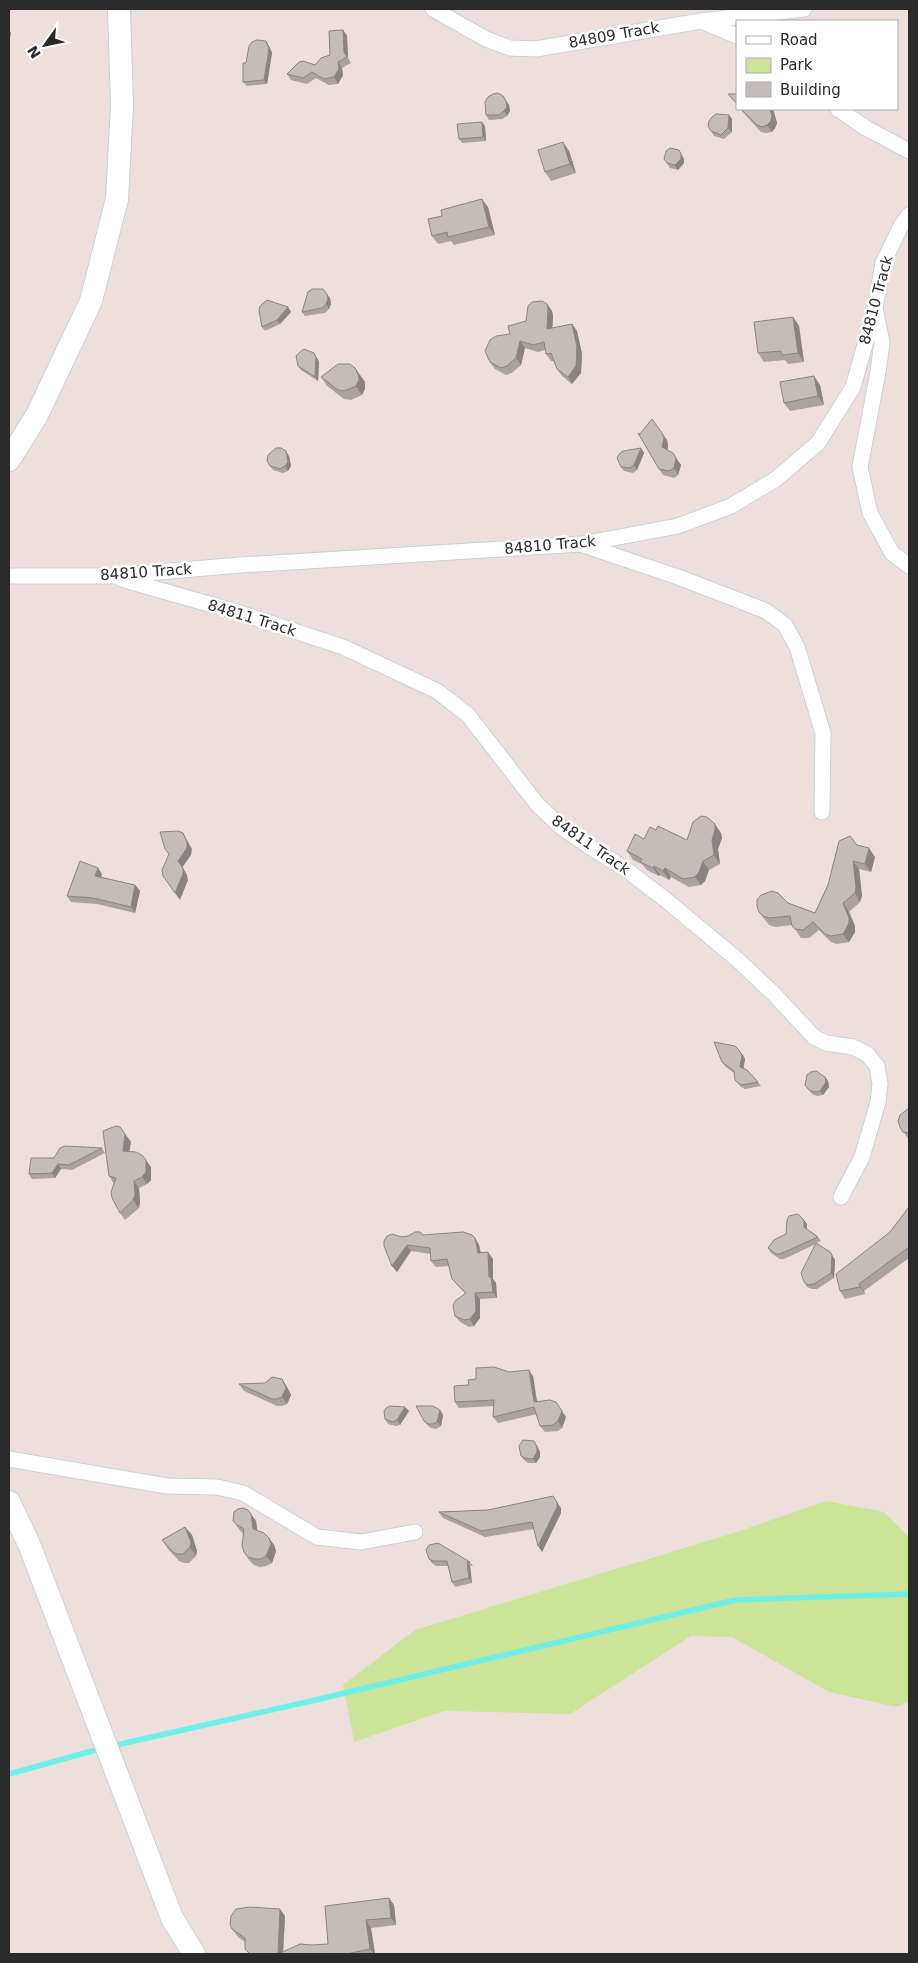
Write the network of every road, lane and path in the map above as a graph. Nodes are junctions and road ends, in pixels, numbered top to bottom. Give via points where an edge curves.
1 (119, 9) edge
2 (432, 9) edge
3 (804, 9) edge
4 (702, 21) junction
5 (736, 36) edge
6 (839, 110) edge
7 (909, 151) edge
8 (909, 215) edge
9 (875, 309) junction
10 (9, 460) edge
11 (582, 544) junction
12 (909, 566) edge
13 (9, 576) edge
14 (112, 576) junction
15 (822, 812) dead end
16 (841, 1197) dead end
17 (9, 1459) edge
18 (9, 1502) edge
19 (415, 1532) dead end
20 (194, 1954) edge

1 - 10 street via 122,106 117,199 91,301 37,416
2 - 4 street, 84809 Track via 486,39 510,48 536,49
3 - 4 street, 84809 Track
4 - 5 street
6 - 7 street
8 - 9 street, 84810 Track via 883,263
9 - 11 street, 84810 Track via 853,387 818,443 776,479 731,506 678,526
9 - 12 street via 882,342 860,467 870,513 892,553
11 - 14 street, 84810 Track
11 - 15 street via 678,576 766,611 785,625 797,647 823,733
13 - 14 street, 84810 Track
14 - 16 street, 84811 Track via 344,647 437,691 468,715 538,804 560,826 674,906 767,987 814,1037 867,1054 876,1066 880,1084 878,1102 862,1157
17 - 19 street via 167,1486 218,1487 243,1493 317,1537 361,1542
18 - 20 street via 29,1544 172,1918

